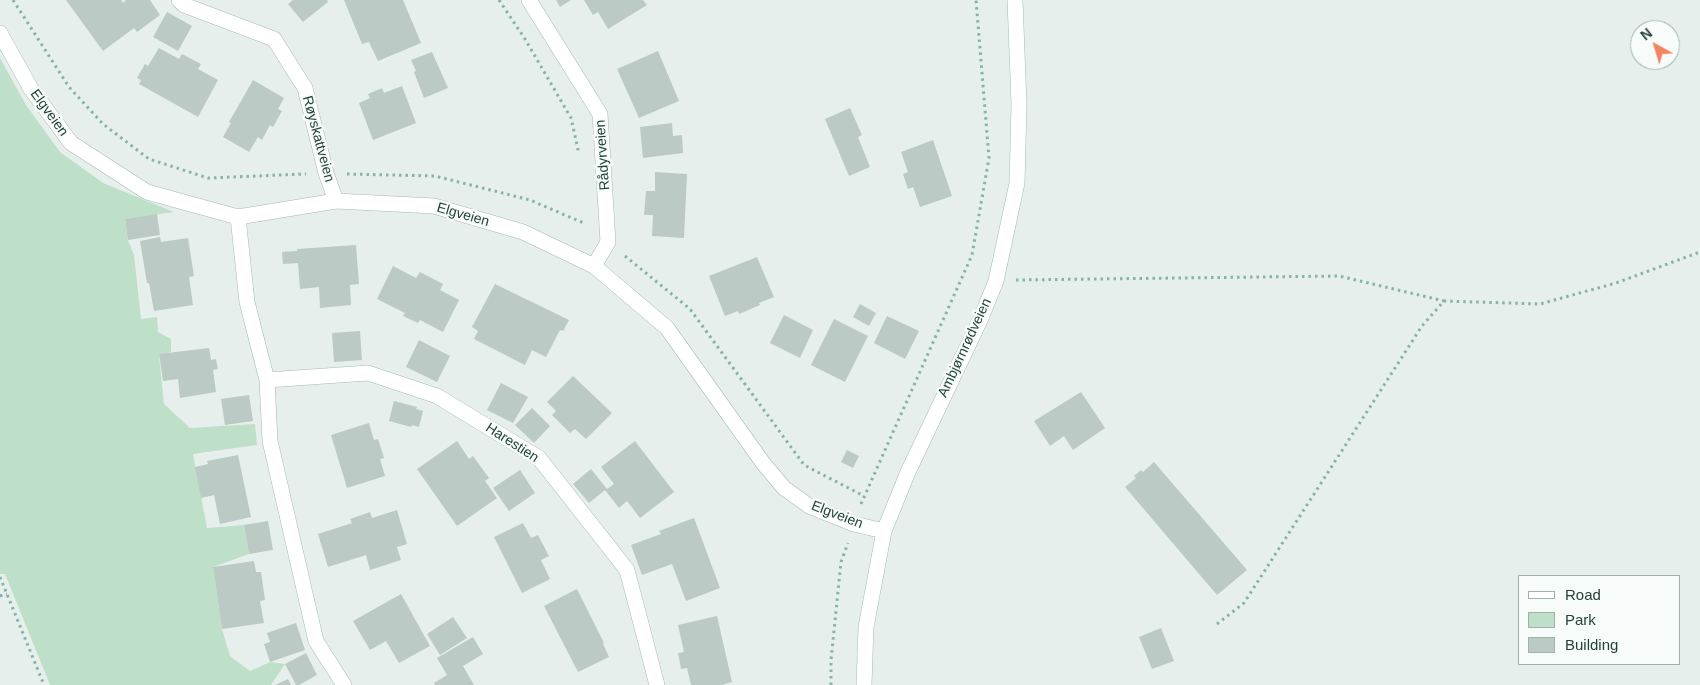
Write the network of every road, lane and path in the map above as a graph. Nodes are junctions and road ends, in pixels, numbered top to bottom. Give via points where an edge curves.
1 (12, 0) edge
2 (179, 0) edge
3 (499, 0) edge
4 (530, 0) edge
5 (976, 0) edge
6 (1015, 0) edge
7 (0, 33) edge
8 (579, 155) dead end
9 (326, 174) junction
10 (336, 201) junction
11 (238, 217) junction
12 (608, 242) junction
13 (1700, 252) edge
14 (594, 266) junction
15 (996, 281) junction
16 (1444, 301) junction
17 (267, 380) junction
18 (864, 496) junction
19 (854, 524) junction
20 (884, 531) junction
21 (0, 577) edge
22 (7, 594) junction
23 (0, 596) edge
24 (1217, 624) dead end
25 (44, 685) edge
26 (344, 685) edge
27 (657, 685) edge
28 (831, 685) edge
29 (864, 685) edge

1 - 9 path via 70,87 103,124 149,159 208,178
2 - 9 street, Røyskattveien via 184,5 274,39 304,88
3 - 8 path via 571,118
4 - 12 street, Rådyrveien via 600,114
5 - 18 path via 989,158 972,255
6 - 15 street, Ambjørnrødveien via 1019,104 1017,183
7 - 11 street, Elgveien via 31,89 71,143 147,192
9 - 10 street, Røyskattveien
9 - 12 path via 435,176 530,200 595,228
10 - 11 street, Elgveien
10 - 14 street, Elgveien via 434,206 523,232
11 - 17 street via 247,302
12 - 14 street
12 - 18 path via 690,309 804,465
13 - 16 path via 1616,283 1540,304
14 - 19 street, Elgveien via 666,328 784,488 809,506
15 - 16 path via 1339,276
15 - 20 street, Ambjørnrødveien
16 - 24 path via 1422,326 1244,603
17 - 26 street via 270,441 316,641
17 - 27 street, Harestien via 368,373 437,396 539,458 628,570
18 - 19 path
19 - 20 street, Elgveien
19 - 28 path via 841,562
20 - 29 street, Ambjørnrødveien via 866,627
21 - 22 path
22 - 23 path
22 - 25 path

